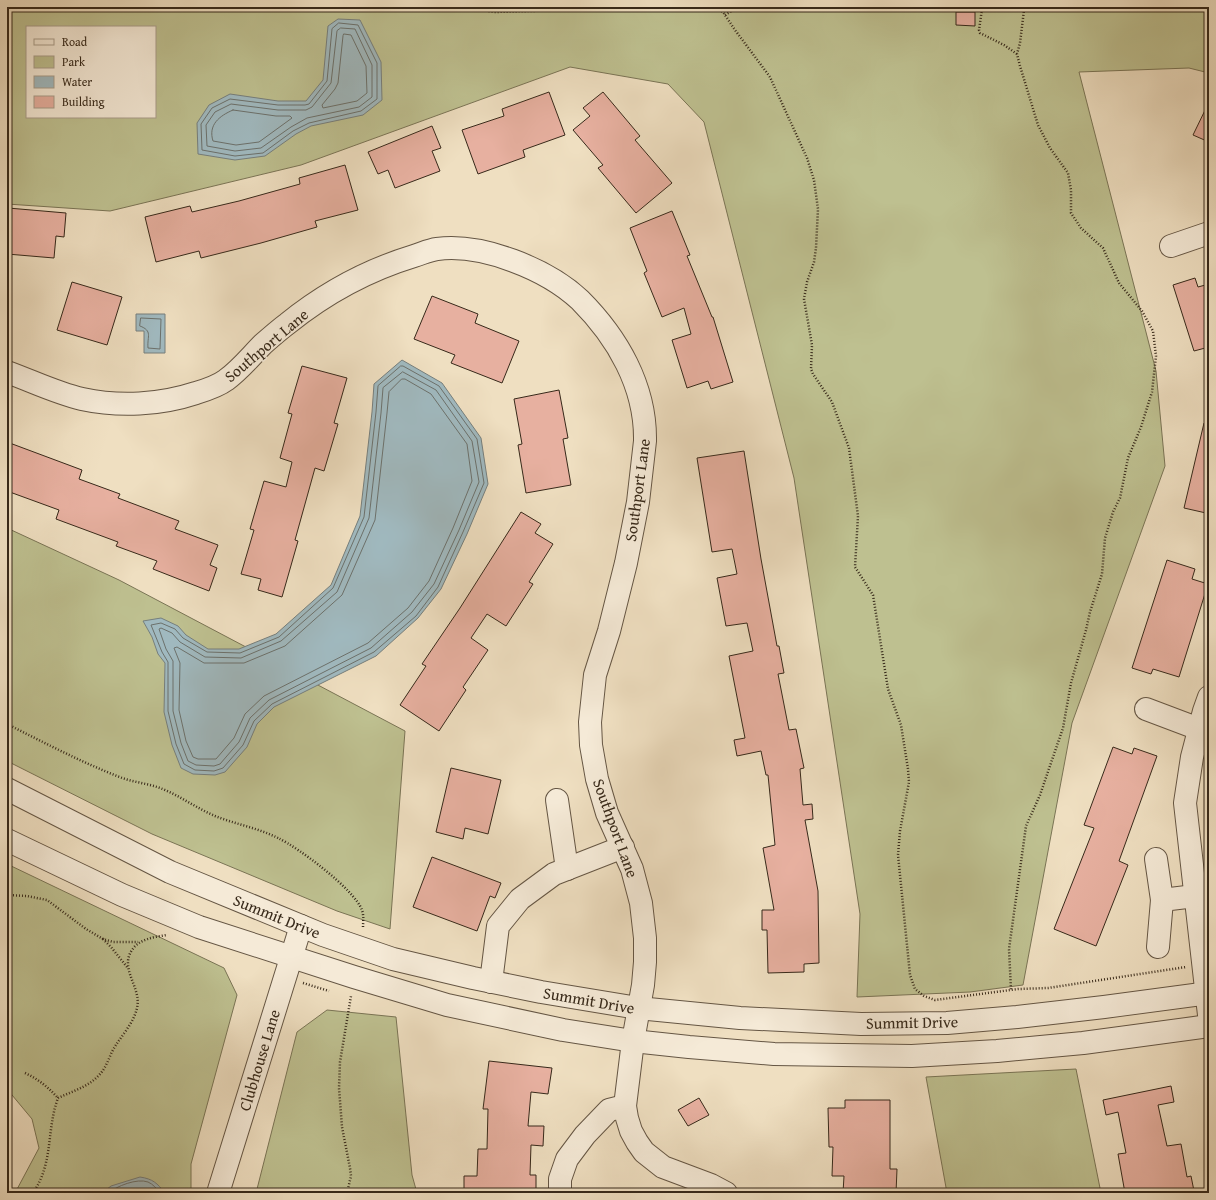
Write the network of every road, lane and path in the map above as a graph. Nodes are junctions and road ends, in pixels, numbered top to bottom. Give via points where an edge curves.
1 (462, 7) edge
2 (616, 7) edge
3 (707, 7) edge
4 (738, 7) edge
5 (957, 7) edge
6 (1030, 7) edge
7 (982, 9) junction
8 (1024, 10) junction
9 (725, 15) junction
10 (1017, 54) junction
11 (1209, 233) edge
12 (1172, 246) dead end
13 (7, 372) edge
14 (1209, 697) edge
15 (1146, 709) dead end
16 (1199, 729) junction
17 (7, 789) edge
18 (557, 800) dead end
19 (7, 840) edge
20 (623, 847) junction
21 (1156, 859) dead end
22 (567, 869) junction
23 (7, 895) edge
24 (1196, 896) junction
25 (1162, 900) junction
26 (301, 926) junction
27 (168, 934) dead end
28 (102, 939) junction
29 (138, 942) junction
30 (1158, 947) dead end
31 (1203, 964) junction
32 (288, 967) junction
33 (128, 968) junction
34 (491, 982) junction
35 (1011, 990) junction
36 (330, 991) dead end
37 (344, 994) dead end
38 (1208, 994) edge
39 (351, 996) dead end
40 (638, 1008) junction
41 (1209, 1015) edge
42 (1209, 1026) edge
43 (633, 1042) junction
44 (24, 1073) dead end
45 (58, 1098) junction
46 (625, 1106) junction
47 (33, 1193) edge
48 (218, 1193) edge
49 (560, 1193) edge
50 (726, 1193) edge

1 - 2 path via 494,12
3 - 9 path via 719,10
4 - 9 path
5 - 7 path
6 - 8 path
7 - 8 path
7 - 10 path via 980,33
8 - 10 path
9 - 35 path via 774,83 814,180 818,209 816,248 804,300 811,338 811,368 832,402 849,448 858,516 855,567 873,595 888,689 901,725 909,782 898,855 911,979 915,989 936,1000
10 - 35 path via 1038,124 1070,178 1070,205 1073,218 1103,248 1119,283 1142,311 1153,331 1156,356 1152,392 1128,458 1120,498 1105,538 1102,574 1071,683 1063,728 1040,795 1026,826 1009,949
11 - 12 street
13 - 20 street, Southport Lane via 82,399 111,403 140,404 196,393 229,378 271,337 326,297 372,272 436,249 476,251 500,256 552,279 575,296 595,315 620,349 632,374 645,429 638,502 609,631 595,675 590,722 597,779 607,813
14 - 16 street
15 - 16 street
16 - 24 street via 1192,757 1186,803
17 - 26 street, Summit Drive via 170,872
18 - 22 street
19 - 32 street, Summit Drive via 122,895
20 - 22 street
20 - 40 street, Southport Lane via 641,903 645,938 643,985
21 - 25 street
22 - 34 street via 554,874 520,899 498,926
23 - 28 path via 47,900
24 - 25 street
24 - 31 street
25 - 30 street
26 - 32 street, Clubhouse Lane
26 - 34 street, Summit Drive via 393,959
27 - 29 path
28 - 29 path
28 - 33 path
29 - 33 path via 127,959
31 - 35 path via 1048,988
31 - 38 street
32 - 36 path via 310,986
32 - 43 street, Summit Drive via 446,1005
32 - 48 street, Clubhouse Lane
33 - 45 path via 137,993 138,1007 135,1016 113,1048 105,1068 97,1078 86,1086
34 - 40 street, Summit Drive
37 - 39 path
38 - 40 street, Summit Drive via 947,1023 861,1024 740,1018
38 - 41 street
40 - 43 street, Southport Lane
42 - 43 street, Summit Drive via 1084,1043 912,1056 774,1054
43 - 46 street, Southport Lane
44 - 45 path via 45,1085
45 - 47 path via 53,1111 48,1159 43,1176
46 - 49 street via 609,1110 567,1159 560,1179
46 - 50 street via 631,1130 644,1152 663,1167

